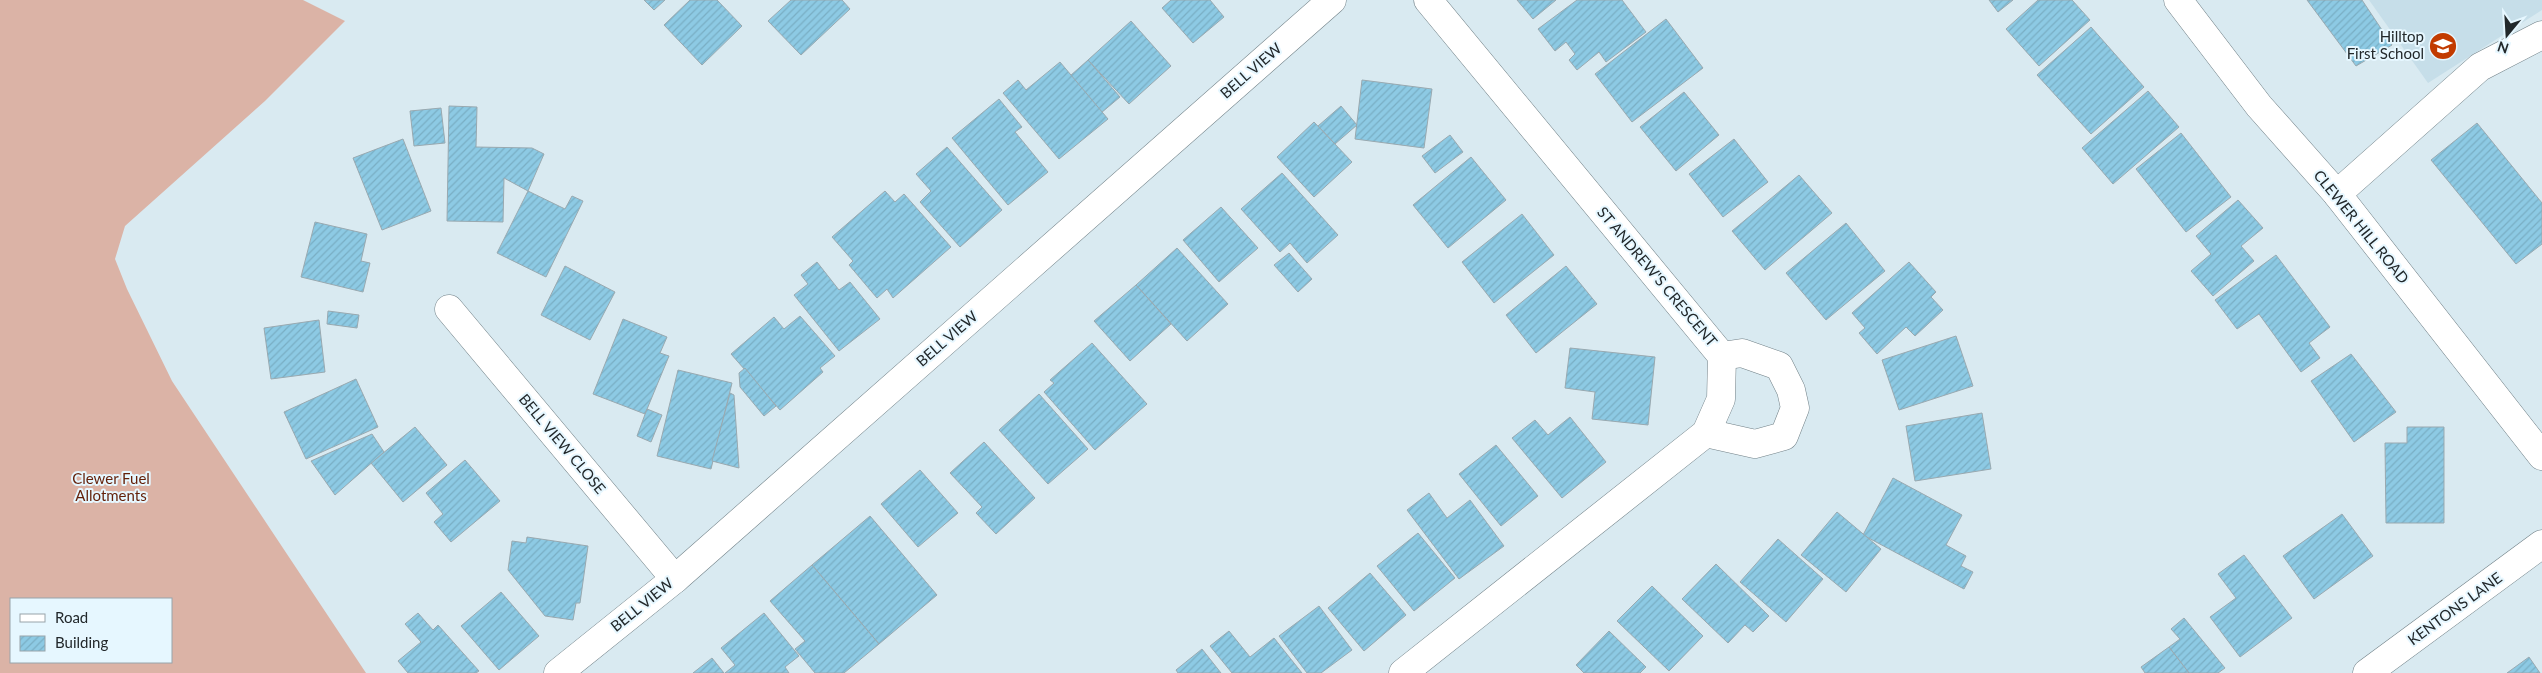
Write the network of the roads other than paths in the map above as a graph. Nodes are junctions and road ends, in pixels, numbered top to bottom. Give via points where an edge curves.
1 (1332, 0) edge
2 (1428, 0) edge
3 (2178, 0) edge
4 (2542, 35) edge
5 (2336, 194) junction
6 (449, 309) dead end
7 (1722, 356) junction
8 (1706, 433) junction
9 (2542, 456) edge
10 (2542, 544) edge
11 (675, 579) junction
12 (558, 673) edge
13 (1402, 673) edge
14 (2367, 673) edge

1 - 11 street, BELL VIEW
2 - 7 street, ST ANDREW'S CRESCENT
3 - 5 street, CLEWER HILL ROAD via 2259,106
4 - 5 street via 2480,67
5 - 9 street, CLEWER HILL ROAD
6 - 11 street, BELL VIEW CLOSE
7 - 8 street, ST ANDREW'S CRESCENT via 1721,399
7 - 8 street via 1742,353 1779,366 1791,390 1795,408 1784,436 1755,444
8 - 13 street, ST ANDREW'S CRESCENT
10 - 14 street, KENTONS LANE
11 - 12 street, BELL VIEW

